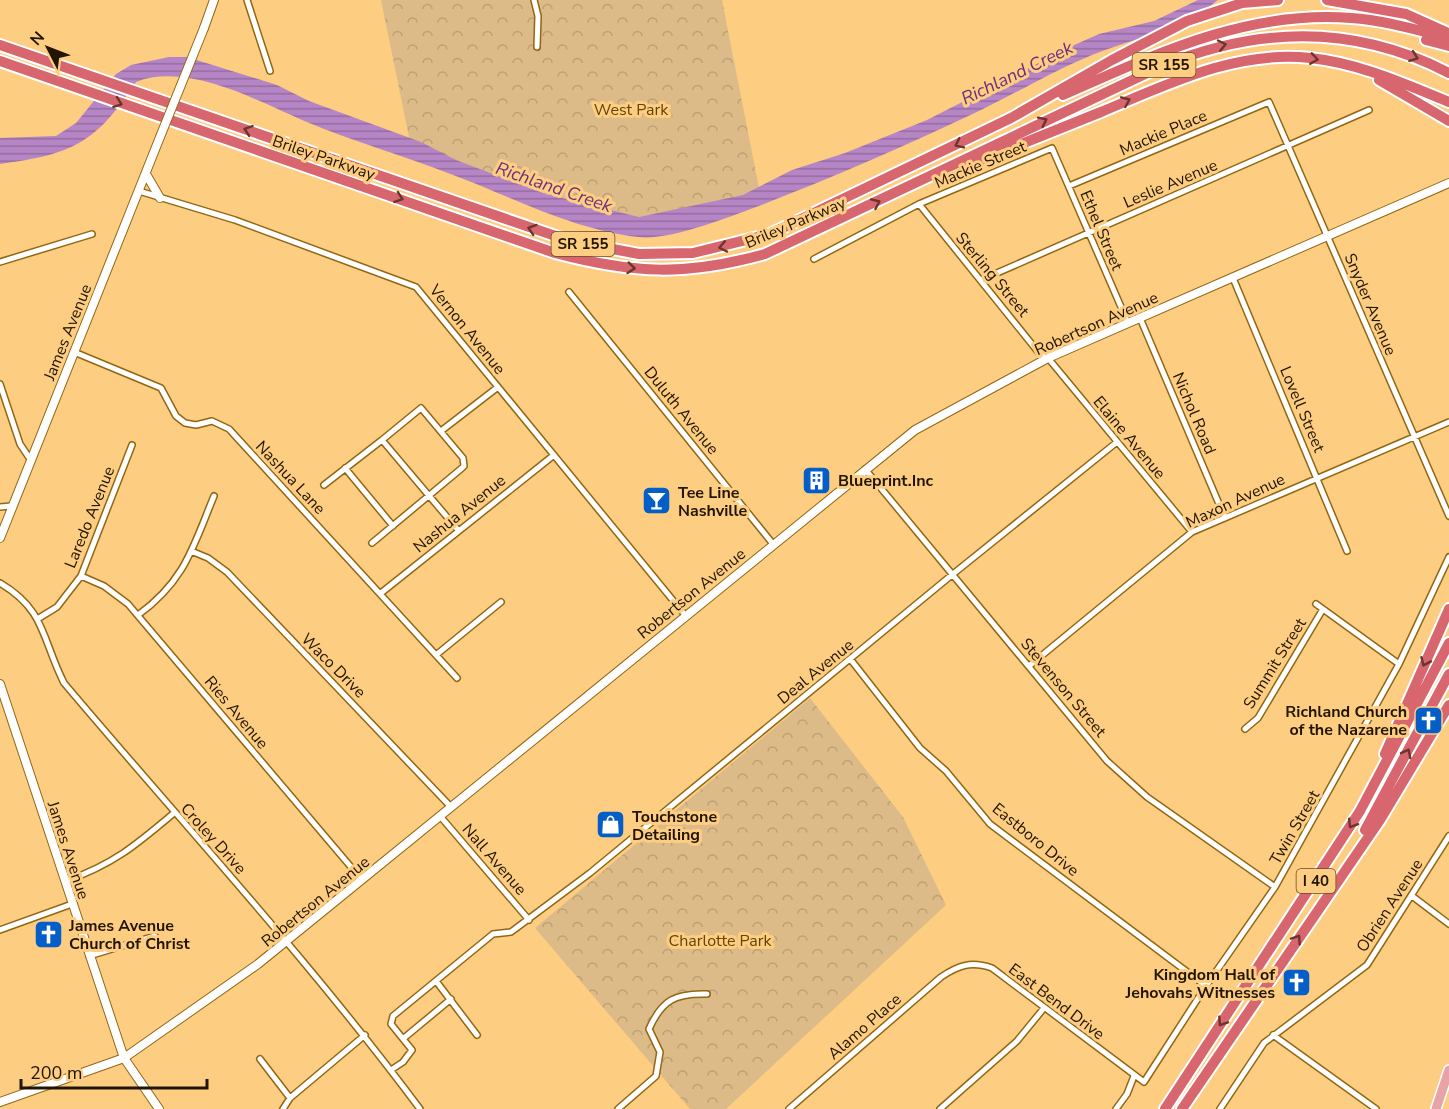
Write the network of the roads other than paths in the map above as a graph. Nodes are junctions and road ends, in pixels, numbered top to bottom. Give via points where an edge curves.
1 (214, 0) edge
2 (247, 0) edge
3 (534, 0) edge
4 (1278, 0) edge
5 (1327, 0) edge
6 (1315, 17) junction
7 (1449, 34) edge
8 (1449, 39) edge
9 (0, 45) edge
10 (1449, 46) edge
11 (537, 47) dead end
12 (0, 61) edge
13 (1350, 66) junction
14 (270, 71) dead end
15 (1449, 74) edge
16 (1269, 102) joint
17 (1449, 102) edge
18 (1370, 110) dead end
19 (1011, 118) junction
20 (1449, 121) edge
21 (1287, 147) junction
22 (1052, 148) joint
23 (146, 174) junction
24 (1449, 183) edge
25 (1069, 186) junction
26 (140, 191) junction
27 (897, 194) junction
28 (160, 198) junction
29 (919, 204) junction
30 (1088, 232) junction
31 (92, 234) dead end
32 (1328, 238) junction
33 (814, 259) dead end
34 (0, 262) edge
35 (1233, 278) junction
36 (981, 280) junction
37 (569, 292) dead end
38 (1140, 318) junction
39 (1128, 323) junction
40 (74, 352) junction
41 (1048, 358) junction
42 (0, 384) edge
43 (498, 387) junction
44 (1449, 422) edge
45 (441, 431) junction
46 (1414, 437) junction
47 (382, 440) junction
48 (1117, 442) junction
49 (132, 445) dead end
50 (554, 454) junction
51 (30, 459) junction
52 (345, 468) junction
53 (865, 469) junction
54 (1318, 478) junction
55 (324, 485) dead end
56 (429, 495) junction
57 (214, 496) dead end
58 (11, 506) junction
59 (0, 507) edge
60 (1449, 516) edge
61 (1225, 518) junction
62 (393, 526) junction
63 (458, 530) junction
64 (1192, 532) junction
65 (0, 538) edge
66 (372, 543) dead end
67 (773, 544) junction
68 (191, 550) junction
69 (1347, 551) dead end
70 (1449, 558) edge
71 (953, 574) junction
72 (81, 576) junction
73 (0, 583) edge
74 (381, 592) junction
75 (501, 602) dead end
76 (1316, 604) dead end
77 (1323, 609) junction
78 (1449, 609) edge
79 (138, 615) junction
80 (685, 615) junction
81 (39, 618) junction
82 (1449, 643) edge
83 (436, 655) junction
84 (851, 660) junction
85 (1400, 664) junction
86 (1029, 666) junction
87 (1449, 674) edge
88 (457, 678) dead end
89 (0, 684) edge
90 (1449, 705) edge
91 (1245, 729) dead end
92 (1367, 798) junction
93 (451, 807) junction
94 (174, 813) junction
95 (440, 816) junction
96 (1449, 836) edge
97 (362, 880) junction
98 (66, 881) junction
99 (1275, 887) junction
100 (1326, 895) junction
101 (1412, 896) junction
102 (72, 904) junction
103 (530, 920) junction
104 (1449, 924) edge
105 (0, 930) edge
106 (155, 936) dead end
107 (287, 941) junction
108 (89, 956) junction
109 (959, 965) joint
110 (436, 981) junction
111 (1206, 986) junction
112 (707, 994) dead end
113 (451, 999) junction
114 (1044, 1008) junction
115 (365, 1035) junction
116 (477, 1035) dead end
117 (1274, 1035) junction
118 (404, 1038) junction
119 (124, 1058) junction
120 (260, 1059) dead end
121 (391, 1070) junction
122 (1449, 1070) edge
123 (1134, 1076) junction
124 (290, 1098) junction
125 (2, 1101) edge
126 (159, 1109) edge
127 (283, 1109) edge
128 (420, 1109) edge
129 (618, 1109) edge
130 (789, 1109) edge
131 (940, 1109) edge
132 (1116, 1109) edge
133 (1165, 1109) edge
134 (1182, 1109) edge
135 (1220, 1109) edge
136 (1376, 1109) edge
137 (1436, 1109) edge

1 - 23 street, James Avenue, bridge
2 - 14 street
3 - 11 street
4 - 19 highway, Briley Parkway / SR 155 via 1242,3 1187,21
5 - 7 highway via 1406,14
6 - 8 highway via 1402,26
6 - 10 highway via 1372,25
6 - 19 highway via 1284,18 1192,39
19 -> 9 highway, Briley Parkway / SR 155 via 770,234 693,253 649,254 570,241
12 -> 27 highway, Briley Parkway / SR 155 via 555,253 598,264 668,272 765,254
13 - 17 highway
13 - 20 highway
27 -> 13 highway via 1212,68 1280,56
27 -> 15 highway, Briley Parkway / SR 155 via 1153,70 1221,45 1322,35 1377,44
16 - 21 street, Snyder Avenue
16 - 25 street, Mackie Place
18 - 21 street, Leslie Avenue
21 - 30 street, Leslie Avenue
21 - 32 street, Snyder Avenue
22 - 25 street, Ethel Street
22 - 29 street, Mackie Street
23 - 26 street, James Avenue
23 - 28 street
24 - 32 street, Robertson Avenue
25 - 30 street, Ethel Street
26 - 28 street, Vernon Avenue
26 - 40 street, James Avenue
28 - 43 street, Vernon Avenue via 235,220 416,287
29 - 33 street, Mackie Street
29 - 36 street, Sterling Street
30 - 36 street, Leslie Avenue
30 - 39 street, Ethel Street
31 - 34 street
32 - 35 street, Robertson Avenue
32 - 46 street, Snyder Avenue
35 - 38 street, Robertson Avenue
35 - 54 street, Lovell Street
36 - 41 street, Sterling Street via 1039,353
37 - 67 street, Duluth Avenue
38 - 39 street, Robertson Avenue
38 - 61 street, Nichol Road
39 - 41 street, Robertson Avenue
40 - 51 street, James Avenue
40 - 74 street, Nashua Lane via 161,388 176,416 185,423 213,421 229,429
41 - 48 street, Elaine Avenue
41 - 53 street, Robertson Avenue via 915,430
42 - 51 street via 20,444
43 - 45 street
43 - 50 street, Vernon Avenue
44 - 46 street, Maxon Avenue
45 - 47 street via 421,408
45 - 56 street via 464,458 464,466
46 - 54 street, Maxon Avenue
46 - 60 street, Snyder Avenue
47 - 52 street
47 - 56 street
48 - 64 street, Elaine Avenue
48 - 71 street, Deal Avenue
49 - 72 street, Laredo Avenue
50 - 63 street, Nashua Avenue
50 - 80 street, Vernon Avenue
51 - 58 street, James Avenue
52 - 55 street
52 - 62 street
53 - 67 street, Robertson Avenue
53 - 71 street, Stevenson Street
54 - 61 street, Maxon Avenue
54 - 69 street, Lovell Street
56 - 62 street
56 - 63 street
57 - 68 street
58 - 59 street
58 - 65 street, James Avenue
61 - 64 street, Maxon Avenue
62 - 66 street
63 - 74 street, Nashua Avenue
64 - 86 street, Maxon Avenue
67 - 80 street, Robertson Avenue
68 - 79 street via 182,570 160,598
68 - 93 street, Waco Drive via 227,572
70 - 85 street, Twin Street
71 - 84 street, Deal Avenue
71 - 86 street, Stevenson Street
72 - 79 street, Ries Avenue via 118,595
72 - 81 street, Laredo Avenue via 57,607
73 - 81 street, Croley Drive via 20,596
74 - 83 street, Nashua Lane
75 - 83 street
76 - 77 street
77 - 85 street
77 - 91 street, Summit Street via 1258,718
78 -> 92 highway
79 - 97 street, Ries Avenue
80 - 93 street, Robertson Avenue
81 - 94 street, Croley Drive via 64,683
82 - 92 highway, I 40
83 - 88 street, Nashua Lane
84 - 103 street, Deal Avenue
84 - 111 street, Eastboro Drive via 915,743 946,771 990,824
85 - 99 street, Twin Street
86 - 99 street, Stevenson Street via 1107,761 1147,797
100 -> 87 highway, I 40 via 1374,815
89 - 98 street, James Avenue
90 - 100 highway via 1380,820
92 -> 133 highway, I 40
93 - 95 street, Robertson Avenue
94 - 98 street via 100,869
94 - 107 street, Croley Drive
95 - 97 street, Robertson Avenue
95 - 103 street, Nall Avenue
96 - 101 street, Obrien Avenue
97 - 107 street, Robertson Avenue
98 - 102 street, James Avenue
99 - 111 street, Twin Street
134 -> 100 highway, I 40
101 - 104 street
101 - 117 street, Obrien Avenue via 1367,964
102 - 105 street
102 - 108 street, James Avenue
103 - 110 street, Deal Avenue via 511,932 493,934
106 - 108 street
107 - 115 street, Croley Drive
107 - 119 street, Robertson Avenue
108 - 119 street, James Avenue
109 - 114 street, East Bend Drive via 977,963 992,968
109 - 130 street, Alamo Place
110 - 113 street
110 - 118 street, Deal Avenue via 390,1020
111 - 123 street, Twin Street via 1144,1082
112 - 129 street via 683,993 658,1009 649,1029 660,1052 656,1076
113 - 116 street
113 - 118 street
114 - 123 street, East Bend Drive
114 - 131 street via 1017,1041
115 - 121 street, Croley Drive
115 - 124 street
117 - 135 street, Obrien Avenue via 1264,1043
117 - 136 street
118 - 121 street via 412,1050
119 - 125 street, Robertson Avenue
119 - 126 street, James Avenue
120 - 124 street
121 - 128 street, Croley Drive
122 - 137 main road
123 - 132 street
124 - 127 street

